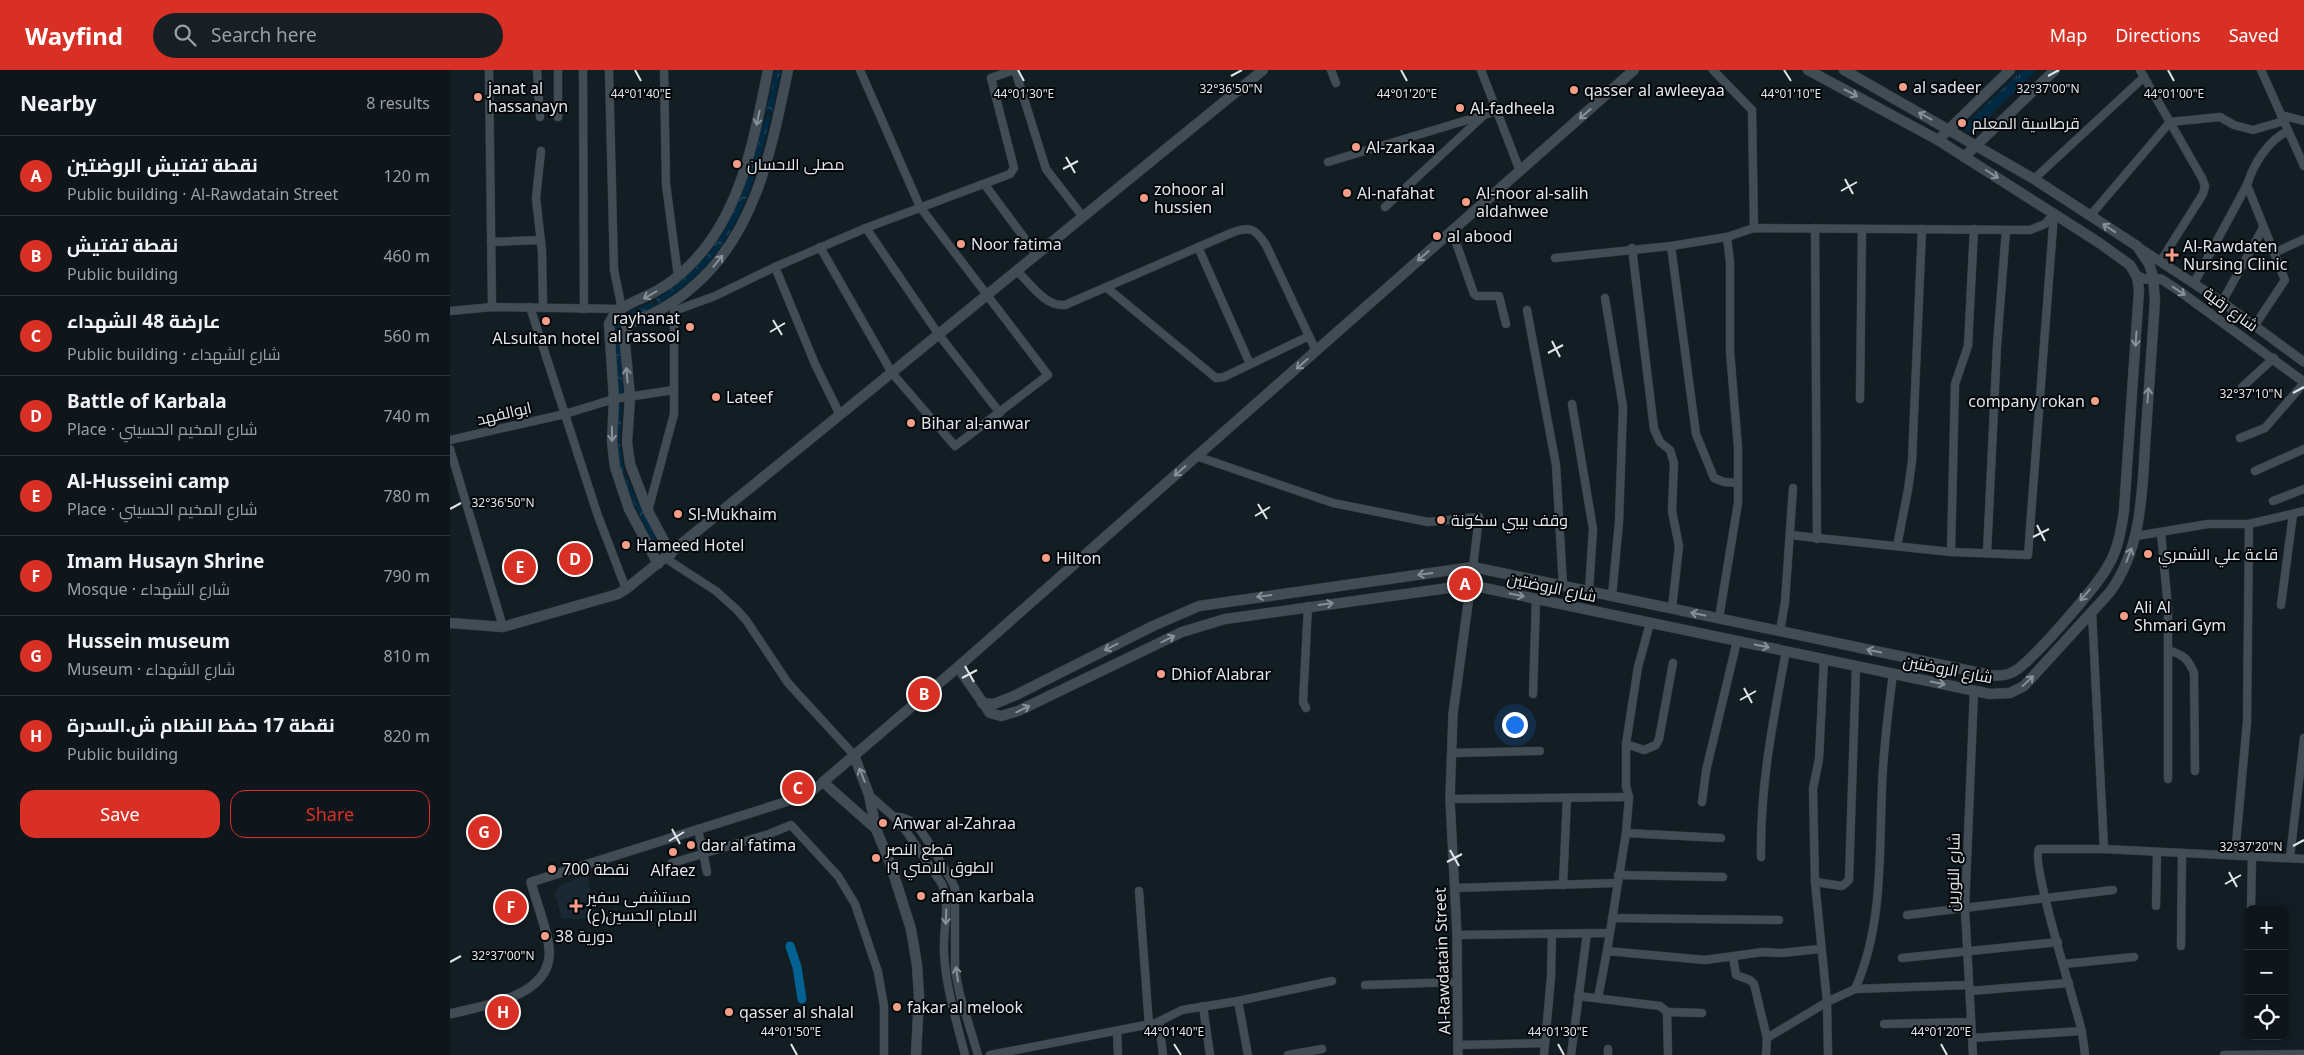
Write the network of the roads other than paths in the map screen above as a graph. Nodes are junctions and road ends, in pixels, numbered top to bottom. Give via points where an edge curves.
1 (489, 70) edge
2 (537, 70) edge
3 (558, 70) edge
4 (582, 70) edge
5 (609, 70) edge
6 (664, 70) edge
7 (768, 70) edge
8 (788, 70) edge
9 (860, 70) edge
10 (1015, 70) edge
11 (1263, 70) edge
12 (1331, 70) edge
13 (1481, 70) edge
14 (1634, 70) edge
15 (1712, 70) edge
16 (1808, 70) edge
17 (1844, 70) edge
18 (2055, 70) edge
19 (2261, 70) edge
20 (2008, 71) edge
21 (2142, 73) edge
22 (1336, 83) dead end
23 (1497, 111) junction
24 (1484, 114) junction
25 (540, 117) dead end
26 (558, 117) dead end
27 (2282, 118) junction
28 (2304, 120) edge
29 (2170, 122) junction
30 (1949, 129) junction
31 (2288, 131) junction
32 (1938, 140) junction
33 (1976, 145) junction
34 (540, 151) dead end
35 (1964, 157) junction
36 (1328, 162) dead end
37 (2304, 166) edge
38 (1520, 171) junction
39 (2034, 179) junction
40 (984, 185) junction
41 (2247, 185) junction
42 (920, 207) junction
43 (1385, 207) dead end
44 (2054, 214) junction
45 (2090, 216) junction
46 (1083, 217) junction
47 (866, 228) junction
48 (1754, 228) junction
49 (1814, 228) junction
50 (2263, 228) junction
51 (1862, 229) junction
52 (1922, 229) junction
53 (1974, 229) junction
54 (1452, 230) junction
55 (2006, 230) junction
56 (1727, 237) junction
57 (2304, 239) edge
58 (541, 240) junction
59 (491, 242) junction
60 (1671, 246) junction
61 (820, 247) junction
62 (1198, 247) junction
63 (1632, 248) junction
64 (2140, 249) junction
65 (2274, 253) junction
66 (1037, 255) junction
67 (1555, 258) dead end
68 (2160, 262) junction
69 (775, 267) junction
70 (2132, 270) junction
71 (1017, 271) junction
72 (678, 276) junction
73 (2153, 278) junction
74 (2194, 283) junction
75 (1106, 287) junction
76 (2139, 290) junction
77 (2155, 292) junction
78 (986, 296) junction
79 (1605, 298) dead end
80 (2222, 302) junction
81 (674, 306) junction
82 (492, 307) junction
83 (530, 307) junction
84 (543, 308) junction
85 (622, 308) junction
86 (584, 309) junction
87 (1527, 310) dead end
88 (450, 311) edge
89 (2245, 318) junction
90 (1506, 324) dead end
91 (2255, 325) junction
92 (2235, 330) junction
93 (939, 335) junction
94 (1309, 336) junction
95 (1316, 350) junction
96 (2274, 358) junction
97 (2303, 359) edge
98 (1250, 364) junction
99 (892, 373) junction
100 (2304, 383) edge
101 (2242, 387) dead end
102 (674, 390) junction
103 (630, 397) junction
104 (614, 399) junction
105 (1860, 399) dead end
106 (1572, 404) dead end
107 (1000, 413) junction
108 (564, 414) junction
109 (840, 415) junction
110 (2240, 438) dead end
111 (450, 440) edge
112 (450, 449) edge
113 (2304, 449) edge
114 (1196, 456) junction
115 (2255, 471) dead end
116 (1738, 483) junction
117 (1793, 488) dead end
118 (2304, 489) edge
119 (2273, 501) dead end
120 (648, 511) junction
121 (2304, 511) edge
122 (2293, 514) junction
123 (2249, 524) junction
124 (2161, 532) junction
125 (1790, 535) junction
126 (2136, 536) junction
127 (1817, 539) junction
128 (1897, 546) junction
129 (1951, 552) junction
130 (1987, 553) junction
131 (665, 559) junction
132 (1473, 567) junction
133 (1470, 585) junction
134 (1563, 586) junction
135 (626, 589) junction
136 (1589, 591) junction
137 (1612, 596) junction
138 (1536, 599) junction
139 (2281, 605) dead end
140 (1308, 606) junction
141 (1672, 608) junction
142 (2092, 612) junction
143 (1719, 618) junction
144 (1650, 623) junction
145 (450, 624) edge
146 (503, 627) junction
147 (1780, 631) junction
148 (1737, 641) junction
149 (2168, 650) junction
150 (1786, 651) junction
151 (1824, 659) junction
152 (1673, 663) dead end
153 (1856, 666) junction
154 (958, 667) junction
155 (1893, 673) junction
156 (1974, 690) junction
157 (1533, 694) dead end
158 (982, 703) junction
159 (1306, 708) dead end
160 (2304, 738) edge
161 (1626, 744) junction
162 (1540, 751) dead end
163 (1453, 753) junction
164 (854, 755) junction
165 (2195, 771) dead end
166 (2168, 779) dead end
167 (824, 782) junction
168 (869, 795) junction
169 (1629, 797) junction
170 (1567, 798) junction
171 (1450, 799) junction
172 (1702, 802) dead end
173 (894, 817) junction
174 (876, 829) junction
175 (698, 830) junction
176 (1626, 833) junction
177 (1720, 838) dead end
178 (2104, 849) junction
179 (2158, 852) junction
180 (2182, 853) junction
181 (703, 854) junction
182 (2235, 855) junction
183 (2252, 856) junction
184 (1761, 857) dead end
185 (2290, 857) junction
186 (2304, 859) edge
187 (672, 863) dead end
188 (707, 872) dead end
189 (1723, 876) dead end
190 (1618, 879) junction
191 (1815, 882) junction
192 (1563, 885) junction
193 (1455, 888) junction
194 (2113, 890) dead end
195 (1139, 891) dead end
196 (2045, 897) junction
197 (2251, 905) edge
198 (2156, 906) dead end
199 (1965, 909) junction
200 (1907, 915) dead end
201 (1612, 918) junction
202 (1779, 920) dead end
203 (1587, 933) junction
204 (1609, 933) junction
205 (1552, 934) junction
206 (1457, 935) junction
207 (2058, 942) junction
208 (2181, 946) dead end
209 (1820, 949) junction
210 (1968, 950) junction
211 (1607, 951) junction
212 (1733, 957) junction
213 (2134, 957) dead end
214 (1902, 958) dead end
215 (2064, 964) junction
216 (1332, 981) dead end
217 (1457, 982) junction
218 (2069, 983) junction
219 (1365, 985) dead end
220 (1970, 988) junction
221 (1855, 989) junction
222 (1578, 996) junction
223 (1598, 998) junction
224 (1238, 1001) junction
225 (1827, 1002) junction
226 (1203, 1006) junction
227 (1667, 1012) junction
228 (1702, 1013) dead end
229 (450, 1014) edge
230 (1159, 1022) junction
231 (1971, 1022) junction
232 (1149, 1024) junction
233 (1884, 1024) dead end
234 (1117, 1030) junction
235 (2082, 1031) junction
236 (1767, 1038) junction
237 (1972, 1038) junction
238 (1544, 1043) junction
239 (1459, 1045) junction
240 (1322, 1049) dead end
241 (2304, 1054) edge
242 (884, 1055) edge
243 (916, 1055) edge
244 (965, 1055) edge
245 (978, 1055) edge
246 (990, 1055) edge
247 (1118, 1055) edge
248 (1163, 1055) edge
249 (1210, 1055) edge
250 (1248, 1055) edge
251 (1288, 1055) edge
252 (1458, 1055) edge
253 (1544, 1055) edge
254 (1571, 1055) edge
255 (1668, 1055) edge
256 (1766, 1055) edge
257 (1828, 1055) edge
258 (1973, 1055) edge
259 (2085, 1055) edge
260 (2224, 1055) edge

1 - 59 street
2 - 25 street
3 - 26 street
4 - 86 street
5 - 85 street via 614,270
6 - 72 street via 666,184
7 -> 72 main road via 752,143 733,200 710,243
81 -> 8 main road via 714,267 743,222 771,147
9 - 42 street
10 - 40 street via 991,78 1014,168 1004,177
10 - 46 street via 1046,169
11 - 46 main road
12 - 22 street
13 - 23 street
14 -> 38 main road
15 - 48 street via 1752,110
16 -> 32 main road
30 -> 17 main road
18 - 33 main road
19 - 27 street
20 - 30 main road
21 - 29 street
21 - 39 street
23 - 24 street
23 - 38 street
24 - 36 street
24 - 43 street
27 - 28 street
27 - 29 street via 2254,130 2220,117
27 - 31 street
29 - 45 street
29 - 68 street via 2202,178 2205,190
30 - 32 main road
30 - 33 main road
31 - 37 street
31 - 41 street via 2260,157
32 - 35 main road
33 - 35 main road
33 - 39 main road
34 - 58 street via 536,198
35 -> 44 main road
38 - 54 main road
39 - 45 main road
40 - 42 street
40 - 66 street
41 - 50 street
41 - 74 street
42 - 47 street
42 - 78 street
44 - 55 street via 2035,229
44 - 70 main road
44 - 130 street via 2028,555
64 -> 45 main road
46 - 66 main road
47 - 61 street
47 - 93 street
48 - 49 street
48 - 56 street
49 - 51 street
49 - 127 street
50 - 65 street
50 - 80 street
51 - 52 street
51 - 105 street
52 - 53 street
52 - 128 street via 1912,461
53 - 55 street
53 - 129 street via 1968,346 1955,384
54 - 90 street via 1474,294 1498,296
54 -> 95 main road
55 - 130 street
56 - 60 street
56 - 116 street
57 - 65 street
58 - 59 street
58 - 84 street
59 - 82 street
60 - 63 street
60 - 116 street via 1696,434 1714,478
61 - 69 street
61 - 99 street
62 - 75 street
62 - 94 street via 1240,230 1248,228 1256,232 1266,245
62 - 98 street
63 - 67 street
63 - 141 street via 1654,429 1660,442 1670,450 1674,463 1672,511 1679,546
64 - 68 street, شارع رقية
64 - 70 main road via 2144,259 2141,266
64 - 73 main road, شارع الروضتين
65 - 91 street via 2286,280
66 - 71 main road
68 - 74 street, شارع رقية
69 - 81 street via 715,296
69 - 109 street
70 - 73 street, شارع رقية via 2142,278
70 - 76 main road, شارع الروضتين
71 - 75 street via 1046,300 1057,305 1069,304
71 - 78 main road
72 -> 85 main road
73 - 77 main road, شارع الروضتين
73 -> 92 street, شارع رقية via 2167,283
74 - 80 street, شارع رقية
75 - 98 street via 1216,378
76 - 77 main road via 2148,285
76 -> 147 main road, شارع الروضتين via 2124,511 2118,542 2109,565 2097,582 2024,664 2007,675 1990,675
126 -> 77 main road, شارع الروضتين
78 - 93 main road
78 - 107 street via 1048,375
79 - 137 street via 1623,407 1620,522
80 - 89 street, شارع رقية
81 - 102 street
103 -> 81 main road via 625,330 632,322
82 - 83 street
82 - 88 street
83 - 84 street
83 - 108 street
84 - 86 street
85 - 86 street
85 - 104 main road via 612,316 608,330
87 - 134 street via 1556,465
89 - 91 street, شارع رقية
89 - 92 street via 2235,320
91 - 97 street, شارع رقية
92 - 96 street, شارع رقية
93 - 99 main road
93 - 107 street
94 - 95 street
94 - 98 street
95 -> 114 main road
96 - 100 street, شارع رقية
96 - 101 street
99 - 107 street via 955,446
99 - 109 main road
100 - 110 street via 2265,428
102 - 103 street
102 - 120 street via 671,427
103 - 104 street
103 - 120 main road via 628,454 635,482
104 - 108 street, ابوالفهد
104 -> 131 main road via 612,442 618,478 629,510
106 - 136 street via 1593,529
108 - 111 street, ابوالفهد
108 - 135 street
109 - 131 main road
112 - 146 street
113 - 115 street
114 - 132 street via 1333,503 1428,522 1479,517
114 -> 154 main road
116 - 143 street via 1737,512
117 - 125 street
118 - 119 street
120 - 131 main road
121 - 122 street
122 - 123 street
122 - 139 street
123 - 124 street via 2208,524
123 - 182 street via 2247,722
124 - 126 street
124 - 149 street
125 - 127 street
125 - 147 street
142 -> 126 main road, شارع الروضتين via 2121,575
127 - 128 street
128 - 129 street
129 - 130 street
131 - 135 main road
131 - 164 street via 716,591 736,609 788,683
132 - 133 street, Al-Rawdatain Street
132 - 134 main road, شارع الروضتين
132 -> 158 main road via 1199,606 1016,695 994,704
133 -> 138 main road, شارع الروضتين
140 -> 133 main road, شارع الروضتين
133 - 163 street, Al-Rawdatain Street via 1453,714
134 - 136 main road, شارع الروضتين
135 - 146 main road via 609,597
136 - 137 main road, شارع الروضتين
137 - 141 main road, شارع الروضتين
138 - 144 main road, شارع الروضتين
138 - 157 street
158 -> 140 main road, شارع الروضتين via 994,716 1015,712 1182,632 1225,619
140 - 159 street via 1303,702
143 -> 141 main road, شارع الروضتين
156 -> 142 main road, شارع الروضتين via 2004,694 2024,686
142 - 178 street
143 - 147 main road, شارع الروضتين
144 - 148 main road, شارع الروضتين
144 - 161 street via 1638,667
145 - 146 main road
148 -> 150 main road, شارع الروضتين
148 - 172 street via 1706,771
149 - 165 street via 2188,659 2194,673
149 - 166 street
150 - 151 main road, شارع الروضتين
150 - 184 street via 1767,746 1760,818
151 - 153 main road, شارع الروضتين
151 - 191 street via 1819,759 1813,789
152 - 161 street via 1656,745 1644,750
153 - 155 main road, شارع الروضتين
153 - 191 street via 1849,880 1842,886
154 - 158 main road
154 - 164 main road
155 -> 156 main road, شارع الروضتين
155 - 221 street via 1883,768 1881,862 1874,928
156 - 199 street, شارع النورين
160 - 185 street
161 - 169 street
162 - 163 street
163 - 171 street, Al-Rawdatain Street
164 - 167 main road
168 -> 164 main road
167 - 174 main road
167 - 175 street via 809,794
168 - 173 street
168 - 174 main road
169 - 170 street
169 - 176 street
170 - 171 street
170 - 192 street
171 - 193 street, Al-Rawdatain Street
173 -> 244 street via 946,894 944,945 947,972
245 -> 173 street via 955,970 954,888 917,825 901,816
174 - 243 main road via 911,929 919,996
175 - 181 street
175 - 229 street via 531,882 549,947 544,972 536,983 520,993
176 - 177 street
176 - 190 street
178 - 179 street
178 - 196 street via 2039,849 2038,863
179 - 180 street
179 - 198 street
180 - 182 street
180 - 208 street
181 - 187 street
181 - 188 street
181 - 242 street via 791,824 838,876 855,904 878,972 884,1006
182 - 183 street
183 - 185 street
183 - 197 street
185 - 186 street
189 - 190 street
190 - 192 street
190 - 201 street
191 - 209 street
192 - 193 street
193 - 206 street, Al-Rawdatain Street
194 - 196 street
195 - 232 street
196 - 199 street
196 - 207 street
199 - 200 street
199 - 210 street, شارع النورين
201 - 202 street
201 - 204 street
203 - 204 street
203 - 205 street
203 - 222 street
204 - 211 street
205 - 206 street
205 - 238 street
206 - 217 street, Al-Rawdatain Street
207 - 210 street
207 - 215 street
209 - 212 street
209 - 225 street
210 - 214 street
210 - 220 street, شارع النورين
211 - 212 street via 1704,960
211 - 223 street
212 - 236 street via 1736,975 1754,984
213 - 215 street
215 - 218 street
216 - 224 street
217 - 219 street
217 - 239 street, Al-Rawdatain Street
218 - 220 street
218 - 235 street
220 - 221 street
220 - 231 street, شارع النورين
221 - 225 street
222 - 223 street
222 - 254 street
223 - 227 street via 1660,1006
224 - 226 street
224 - 250 street
225 - 236 street
225 - 257 street
226 - 230 street via 1182,1010
226 - 249 street
227 - 228 street
227 - 255 street
230 - 232 street
230 - 248 street
231 - 233 street
231 - 237 street, شارع النورين
232 - 234 street
234 - 246 street
234 - 247 street
235 - 237 street
235 - 259 street
236 - 256 street
237 - 258 street, شارع النورين
238 - 239 street
238 - 253 street
239 - 252 street, Al-Rawdatain Street
240 - 251 street
241 - 260 street

